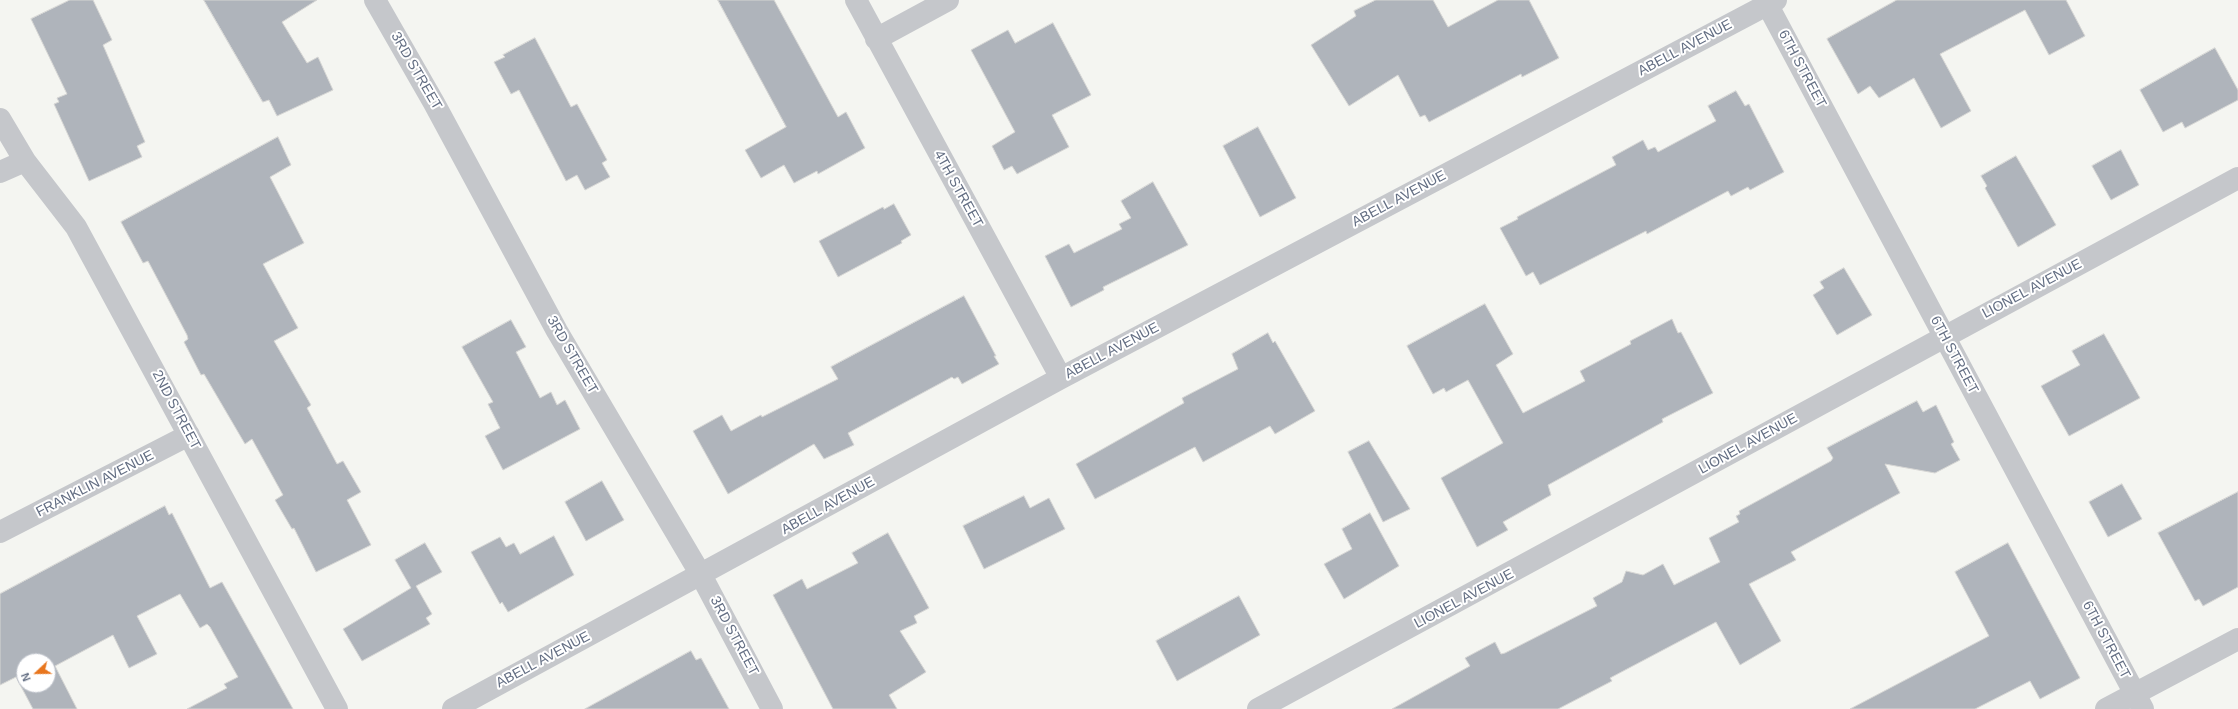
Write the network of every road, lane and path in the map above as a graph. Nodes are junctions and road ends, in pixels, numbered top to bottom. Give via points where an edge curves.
1 (374, 0) edge
2 (856, 0) edge
3 (948, 0) edge
4 (1770, 1) edge
5 (876, 39) junction
6 (0, 119) edge
7 (25, 161) junction
8 (0, 172) edge
9 (2238, 178) edge
10 (1944, 336) junction
11 (1061, 378) junction
12 (189, 434) junction
13 (0, 532) edge
14 (701, 575) junction
15 (2238, 639) edge
16 (2139, 701) edge
17 (337, 709) edge
18 (453, 709) edge
19 (772, 709) edge
20 (1258, 709) edge
21 (2106, 709) edge

1 - 14 street, 3RD STREET via 434,103 557,331
2 - 5 street, 4TH STREET
3 - 5 street
4 - 10 street, 6TH STREET
4 - 11 street, ABELL AVENUE
5 - 11 street, 4TH STREET
6 - 7 street, 2ND STREET
7 - 8 street
7 - 12 street, 2ND STREET via 76,227
9 - 10 street, LIONEL AVENUE
10 - 16 street, 6TH STREET
10 - 20 street, LIONEL AVENUE
11 - 14 street, ABELL AVENUE
12 - 13 street, FRANKLIN AVENUE
12 - 17 street, 2ND STREET
14 - 18 street, ABELL AVENUE
14 - 19 street, 3RD STREET
15 - 16 street
16 - 21 street

